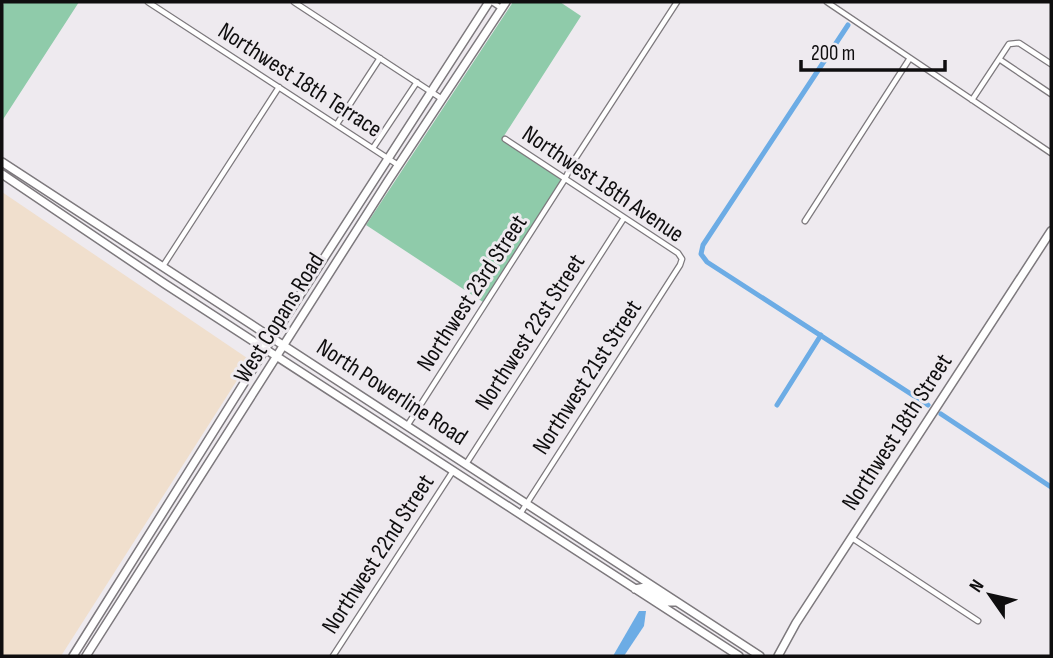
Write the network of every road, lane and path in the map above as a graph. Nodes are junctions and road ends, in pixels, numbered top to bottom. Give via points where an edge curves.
1 (148, 2) edge
2 (294, 2) edge
3 (490, 2) edge
4 (677, 2) edge
5 (827, 2) edge
6 (504, 5) edge
7 (380, 58) junction
8 (910, 58) junction
9 (999, 59) junction
10 (1051, 64) edge
11 (416, 82) junction
12 (279, 87) junction
13 (431, 92) junction
14 (1051, 94) edge
15 (442, 99) junction
16 (972, 100) junction
17 (337, 124) junction
18 (505, 139) dead end
19 (373, 148) junction
20 (1051, 153) edge
21 (388, 158) junction
22 (2, 162) edge
23 (398, 165) junction
24 (2, 174) edge
25 (565, 180) junction
26 (624, 218) junction
27 (805, 221) dead end
28 (84, 229) junction
29 (1051, 231) edge
30 (114, 234) junction
31 (682, 259) joint
32 (163, 266) junction
33 (273, 337) junction
34 (284, 345) junction
35 (266, 348) junction
36 (277, 356) junction
37 (407, 426) junction
38 (419, 433) junction
39 (400, 436) junction
40 (466, 464) junction
41 (453, 471) junction
42 (527, 504) junction
43 (520, 513) junction
44 (851, 537) junction
45 (635, 589) junction
46 (676, 602) junction
47 (978, 621) dead end
48 (73, 656) edge
49 (86, 656) edge
50 (333, 656) edge
51 (740, 656) edge
52 (760, 656) edge
53 (778, 656) edge

1 - 12 street, Northwest 18th Terrace
2 - 7 street
3 - 6 street
3 - 13 main road, West Copans Road
4 - 25 street, Northwest 23rd Street
5 - 8 street
6 - 15 main road, West Copans Road
7 - 11 street
7 - 17 street
8 - 16 street
8 - 27 street
9 - 10 street via 1013,42
9 - 14 street
9 - 16 street
11 - 13 street
11 - 19 street
12 - 17 street, Northwest 18th Terrace
12 - 32 street
13 - 15 street
13 - 21 main road, West Copans Road
15 - 23 main road, West Copans Road
16 - 20 street
17 - 19 street, Northwest 18th Terrace
18 - 25 street, Northwest 18th Avenue
19 - 21 street, Northwest 18th Terrace
21 - 23 street, Northwest 18th Terrace
21 - 33 main road, West Copans Road
22 - 30 main road, North Powerline Road
23 - 34 main road, West Copans Road
24 - 28 main road, North Powerline Road
25 - 26 street, Northwest 18th Avenue
25 - 37 street, Northwest 23rd Street
26 - 31 street, Northwest 18th Avenue
26 - 40 street, Northwest 22st Street
28 - 30 main road
28 - 35 main road, North Powerline Road
29 - 44 main road, Northwest 18th Street
30 - 32 main road, North Powerline Road
31 - 42 street, Northwest 21st Street
32 - 33 main road, North Powerline Road
33 - 34 main road, North Powerline Road
33 - 35 main road, West Copans Road
34 - 36 main road, West Copans Road
34 - 37 main road, North Powerline Road
35 - 36 main road, North Powerline Road
35 - 48 main road, West Copans Road
36 - 39 main road, North Powerline Road
36 - 49 main road, West Copans Road
37 - 38 main road, North Powerline Road
38 - 39 main road
38 - 40 main road, North Powerline Road
39 - 41 main road, North Powerline Road
40 - 42 main road, North Powerline Road
41 - 43 main road, North Powerline Road
41 - 50 street, Northwest 22nd Street
42 - 43 street, Northwest 21st Street
42 - 46 main road, North Powerline Road
43 - 45 main road, North Powerline Road
44 - 47 street
44 - 53 main road, Northwest 18th Street
45 - 46 main road via 645,587
45 - 51 main road, North Powerline Road
46 - 52 main road, North Powerline Road

